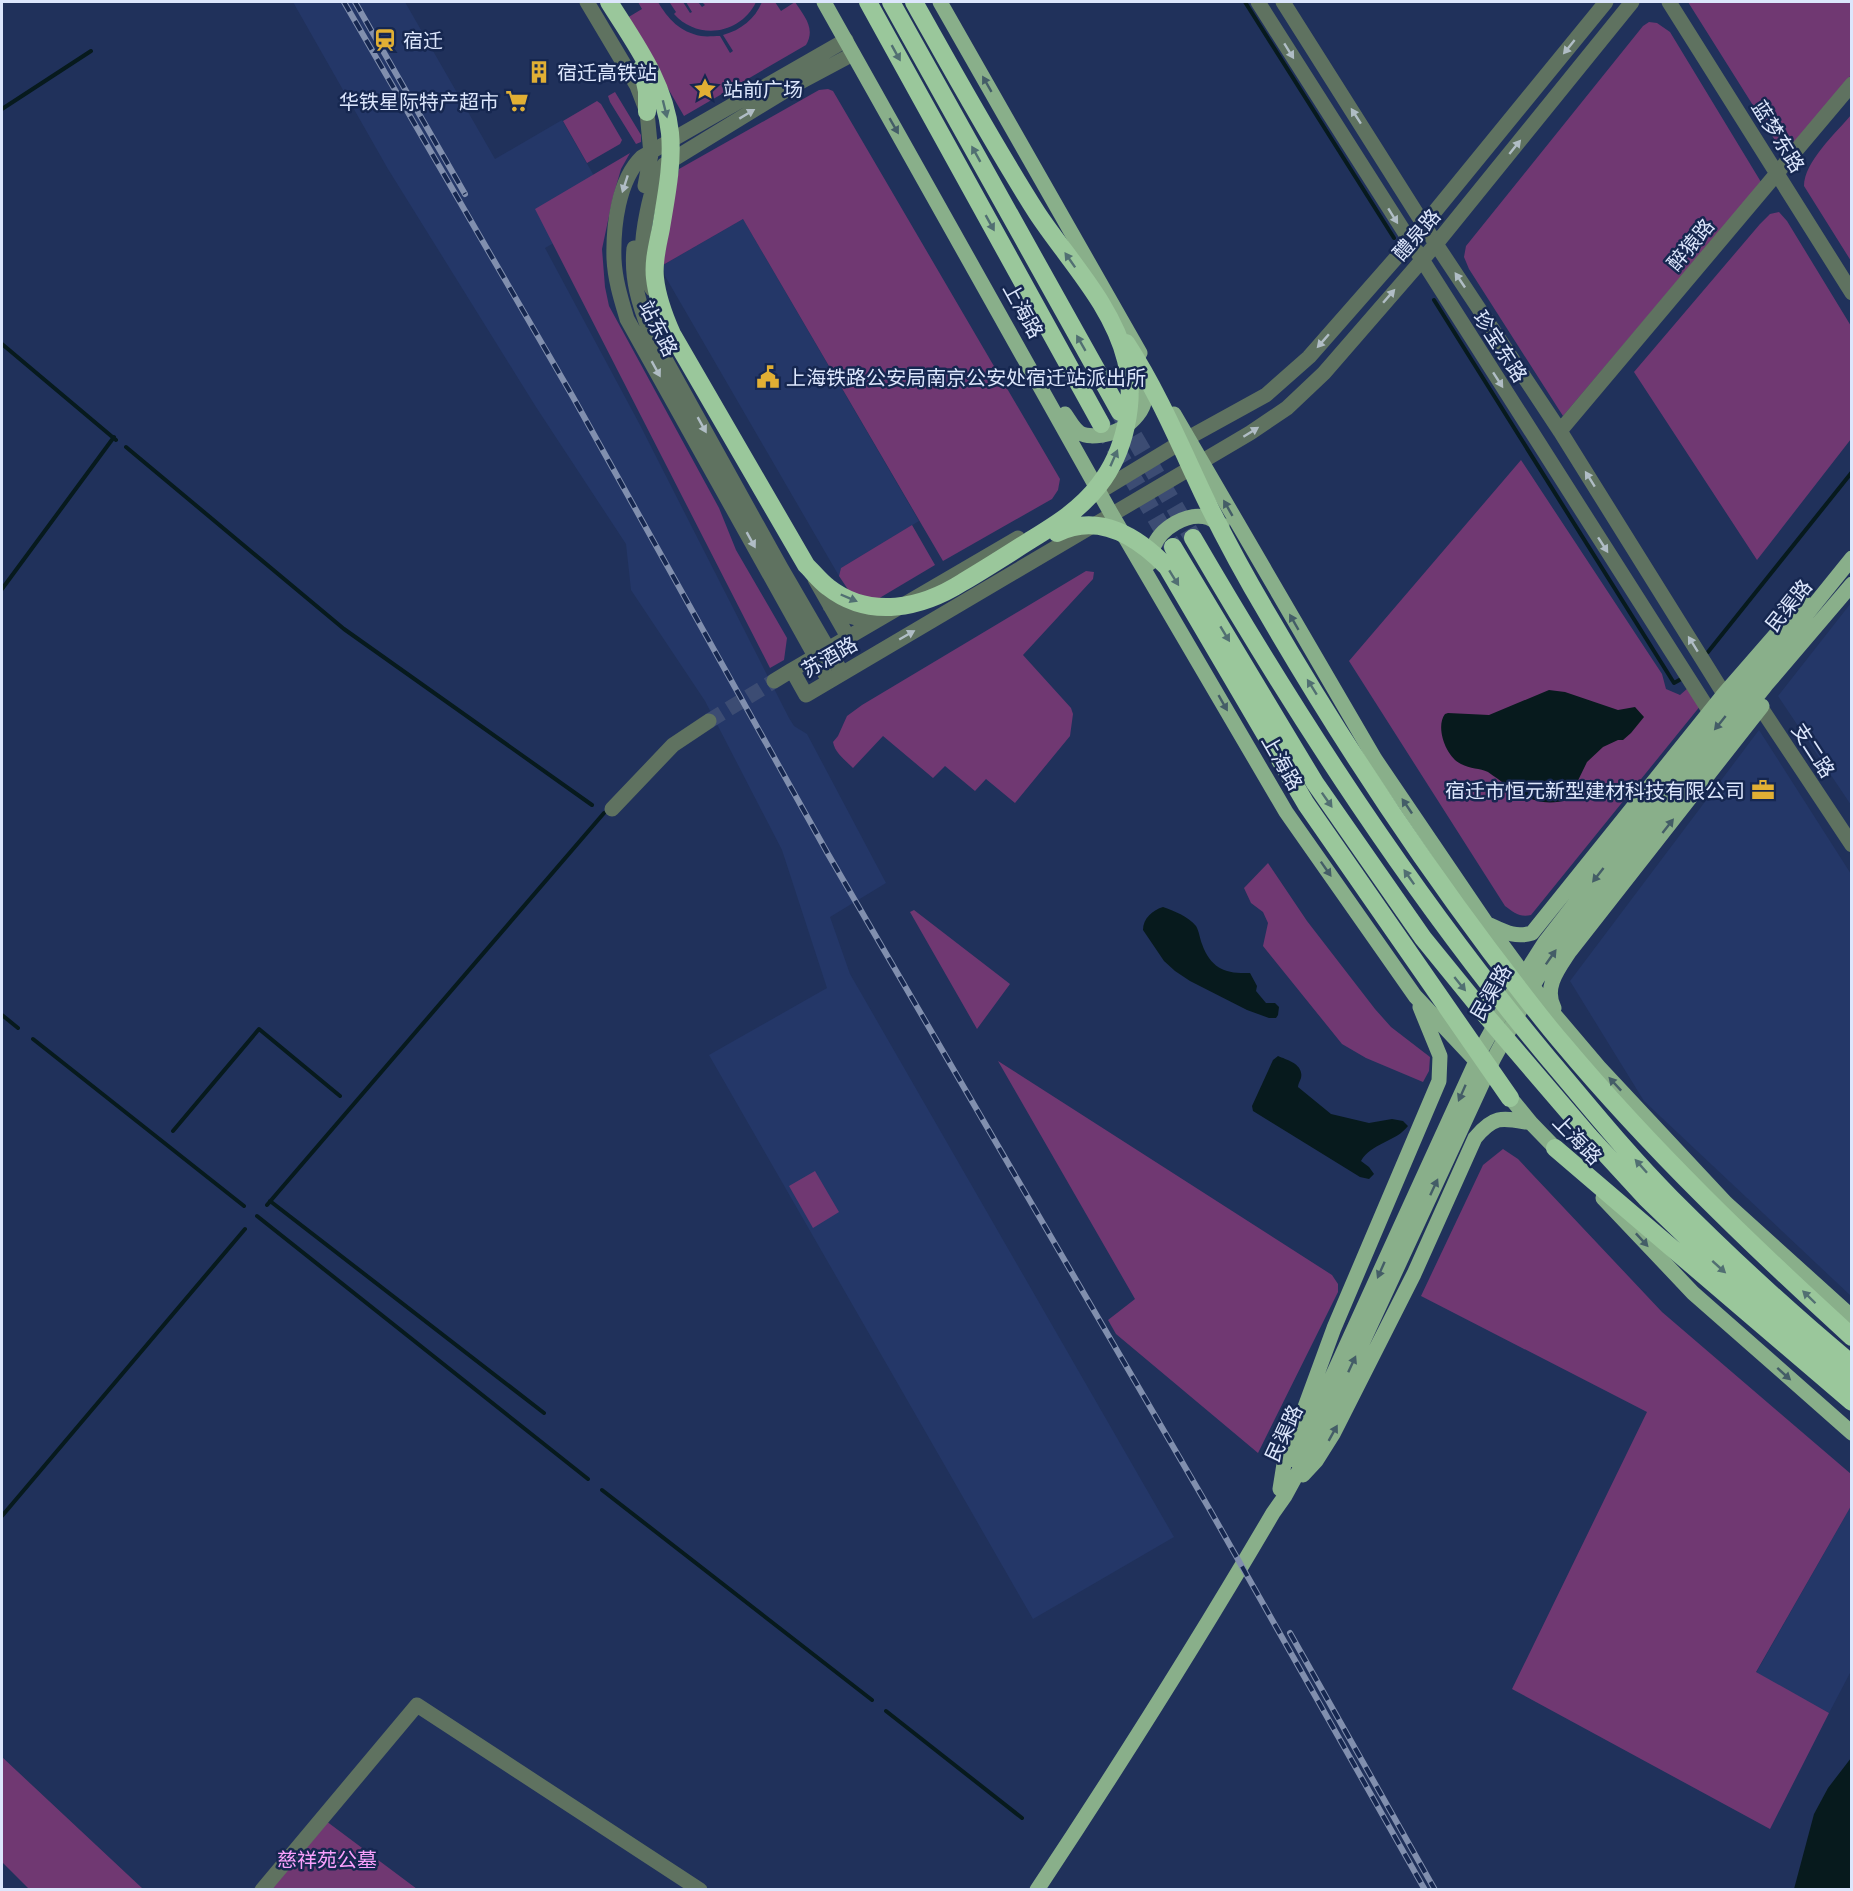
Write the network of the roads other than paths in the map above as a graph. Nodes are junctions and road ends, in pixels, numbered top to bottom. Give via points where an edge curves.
1 (587, 2) edge
2 (609, 2) edge
3 (824, 2) edge
4 (868, 2) edge
5 (891, 2) edge
6 (914, 2) edge
7 (940, 2) edge
8 (1258, 2) edge
9 (1283, 2) edge
10 (1606, 2) edge
11 (1632, 2) edge
12 (1669, 2) edge
13 (620, 20) junction
14 (850, 47) junction
15 (1851, 84) edge
16 (647, 112) junction
17 (1777, 173) junction
18 (1424, 223) junction
19 (1410, 242) junction
20 (1436, 244) junction
21 (1421, 260) junction
22 (1089, 262) junction
23 (1851, 293) edge
24 (1102, 306) junction
25 (999, 311) junction
26 (1120, 412) tunnel mouth
27 (1101, 424) tunnel mouth
28 (1560, 431) junction
29 (1188, 438) junction
30 (1201, 462) junction
31 (1099, 491) junction
32 (1112, 515) junction
33 (1193, 538) tunnel mouth
34 (1173, 547) tunnel mouth
35 (1851, 548) edge
36 (1851, 558) edge
37 (978, 573) junction
38 (1851, 584) edge
39 (1851, 593) edge
40 (1279, 595) junction
41 (830, 605) junction
42 (875, 621) junction
43 (848, 637) junction
44 (821, 652) junction
45 (1193, 653) junction
46 (792, 670) junction
47 (836, 677) junction
48 (774, 681) tunnel mouth
49 (1761, 681) junction
50 (1725, 694) junction
51 (1761, 708) junction
52 (1710, 712) junction
53 (709, 721) tunnel mouth
54 (612, 809) dead end
55 (1851, 845) edge
56 (1487, 924) junction
57 (1415, 996) junction
58 (1567, 1029) junction
59 (1510, 1098) junction
60 (1531, 1123) junction
61 (1556, 1148) junction
62 (1851, 1317) edge
63 (1851, 1337) edge
64 (1851, 1364) edge
65 (1851, 1385) edge
66 (1851, 1402) edge
67 (1851, 1433) edge
68 (1283, 1492) junction
69 (262, 1890) edge
70 (700, 1890) edge
71 (1037, 1890) edge

1 - 16 street via 637,86
2 - 13 highway
3 - 14 main road, 上海路
4 -> 27 highway, 上海路
26 -> 5 highway, 上海路
24 -> 6 highway via 1038,215
22 -> 7 main road
8 -> 19 street, 珍宝东路
18 -> 9 street, 珍宝东路
10 -> 18 street, 醴泉路
20 -> 11 street, 醴泉路
12 - 17 street, 蓝梦东路
13 - 16 highway via 642,67
13 -> 37 highway via 648,64 661,93 670,131 671,156 656,253 655,277 662,311 806,565 828,587 851,601 888,608 946,593
14 -> 25 main road, 上海路
41 -> 14 street, 站东路 via 655,296 643,262 653,188 664,165
14 -> 44 street, 站东路 via 642,157 622,191 614,260 627,319
15 - 17 street, 醉猿路
16 -> 44 street via 651,154 636,224 633,262 641,311 781,568
17 - 23 street, 蓝梦东路
17 - 28 street, 醉猿路
18 - 19 street, 醴泉路
18 - 20 street, 珍宝东路
19 - 21 street, 珍宝东路
19 -> 29 street, 醴泉路 via 1309,357 1266,395
20 - 21 street, 醴泉路
28 -> 20 street, 珍宝东路
30 -> 21 street, 醴泉路 via 1287,408 1324,373
21 -> 52 street, 珍宝东路
22 - 25 main road via 1145,384 1146,395 1139,413 1117,431 1087,436 1074,428
22 - 29 main road
37 -> 24 highway via 1070,516 1101,484 1117,454 1128,416 1130,388 1120,344
63 -> 24 highway via 1691,1183 1564,1046 1444,890 1383,802 1266,612 1222,532 1143,369
25 - 31 main road, 上海路
50 -> 28 street, 珍宝东路
29 - 30 main road
29 - 31 street, 苏酒路
30 - 32 street, 苏酒路
40 -> 30 main road
31 - 32 main road, 上海路
31 - 42 street, 苏酒路
32 - 45 main road, 上海路
47 -> 32 street, 苏酒路
64 -> 33 highway, 上海路 via 1803,1324 1670,1197 1492,991 1363,813
34 -> 65 highway, 上海路 via 1315,783 1423,938 1588,1136 1646,1198
35 - 50 main road, 民渠路
36 - 49 main road, 民渠路
37 -> 59 highway via 1066,528 1087,524 1135,539 1159,558 1177,582 1306,804
38 - 49 main road, 民渠路
39 - 51 main road
40 - 45 main road via 1223,526 1197,516 1166,529 1153,547 1149,565
56 -> 40 main road via 1375,759
41 - 42 street via 841,613
41 - 43 street, 站东路
42 - 43 street, 苏酒路
43 - 44 street, 苏酒路
44 - 46 street, 苏酒路
44 - 47 street, 站东路
45 -> 57 main road, 上海路 via 1286,812
46 - 47 street, 苏酒路 via 806,695
46 - 48 street
49 - 68 main road, 民渠路 via 1536,979
50 - 52 main road, 民渠路
51 - 55 street, 支二路
58 -> 51 main road via 1549,997 1557,971
52 - 56 main road, 民渠路 via 1532,933 1510,935
53 - 54 street via 673,745
56 - 58 main road
57 - 59 main road, 上海路
57 - 68 main road via 1440,1056 1438,1081 1334,1328 1284,1464
62 -> 58 main road via 1726,1203
59 - 60 main road, 上海路
60 - 61 main road, 上海路
68 -> 60 main road via 1316,1461 1333,1434 1414,1274 1475,1138 1487,1124 1504,1119
61 - 66 highway
61 -> 67 main road, 上海路 via 1693,1293
68 - 71 main road, 民渠路 via 1203,1632
69 - 70 street via 417,1705

